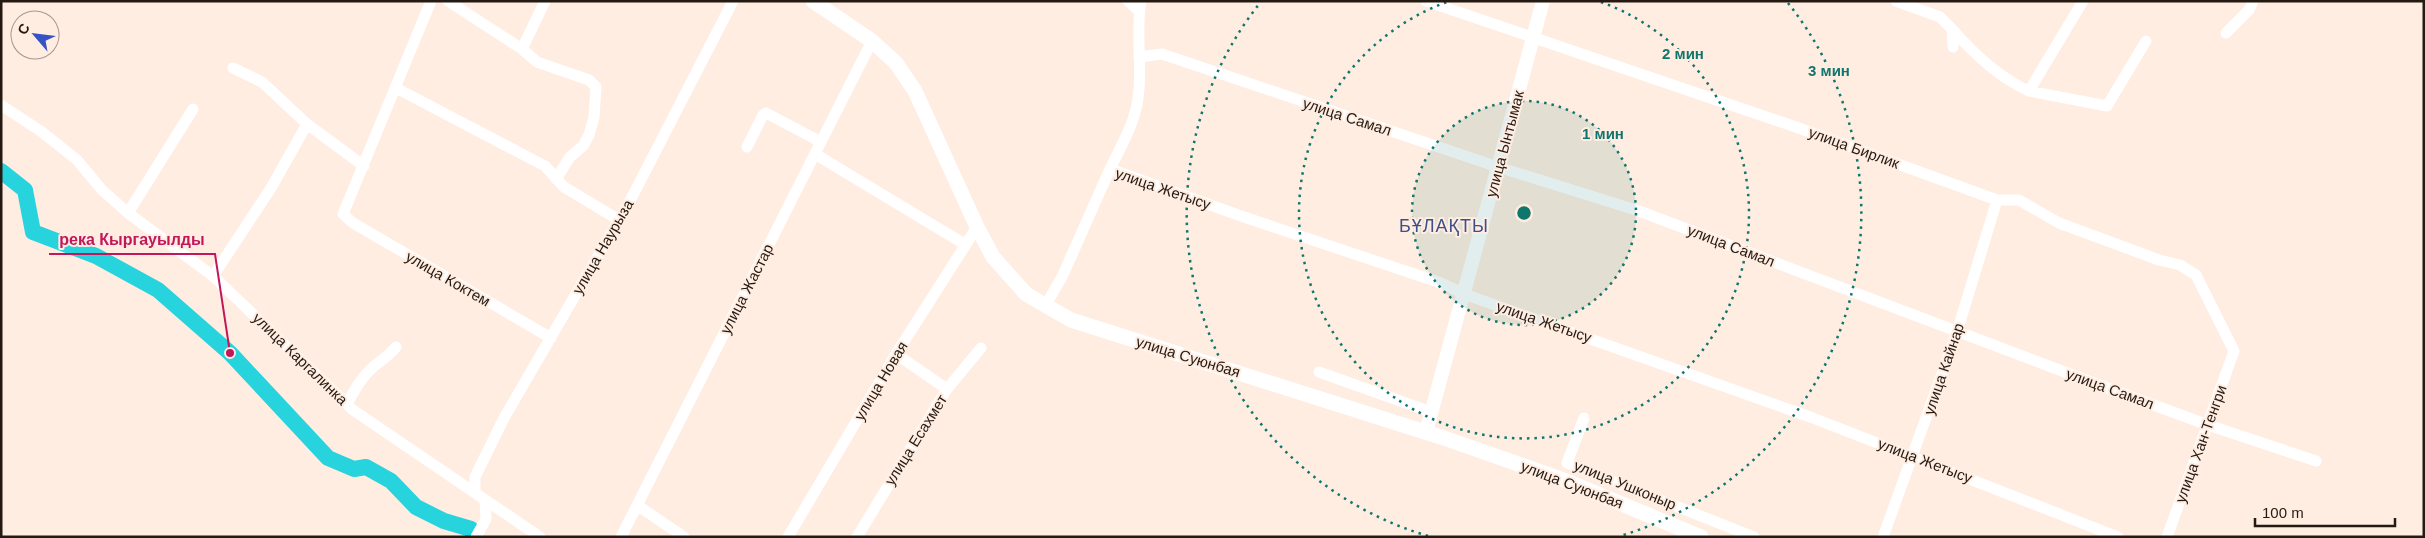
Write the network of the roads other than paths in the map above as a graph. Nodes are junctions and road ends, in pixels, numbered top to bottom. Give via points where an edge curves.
1 (431, 1) edge
2 (448, 1) edge
3 (545, 1) edge
4 (733, 1) edge
5 (813, 1) edge
6 (1128, 1) edge
7 (1426, 1) edge
8 (1543, 1) edge
9 (1896, 1) edge
10 (2083, 1) edge
11 (2253, 1) edge
12 (1140, 6) edge
13 (1952, 29) junction
14 (2226, 32) dead end
15 (1534, 38) junction
16 (872, 41) junction
17 (2146, 41) dead end
18 (1953, 47) dead end
19 (522, 49) junction
20 (1138, 57) junction
21 (233, 68) dead end
22 (396, 88) junction
23 (2029, 91) junction
24 (1, 105) edge
25 (192, 109) dead end
26 (307, 124) junction
27 (821, 142) junction
28 (747, 147) dead end
29 (815, 154) junction
30 (364, 166) junction
31 (1498, 167) junction
32 (1110, 169) junction
33 (556, 179) junction
34 (1998, 200) junction
35 (128, 212) junction
36 (619, 220) junction
37 (977, 227) junction
38 (966, 245) junction
39 (213, 276) junction
40 (1464, 294) junction
41 (1045, 306) junction
42 (1957, 332) junction
43 (551, 338) junction
44 (396, 348) dead end
45 (981, 348) dead end
46 (2234, 351) joint
47 (896, 354) junction
48 (1319, 372) dead end
49 (947, 389) junction
50 (347, 404) junction
51 (1431, 412) junction
52 (1584, 418) dead end
53 (2208, 425) junction
54 (1426, 432) junction
55 (1913, 457) junction
56 (2316, 461) dead end
57 (475, 492) junction
58 (485, 500) junction
59 (637, 505) junction
60 (1694, 535) edge
61 (476, 537) edge
62 (540, 537) edge
63 (621, 537) edge
64 (684, 537) edge
65 (788, 537) edge
66 (857, 537) edge
67 (1754, 537) edge
68 (1883, 537) edge
69 (2118, 537) edge
70 (2167, 537) edge

1 - 22 street
2 - 19 street
3 - 19 street
4 - 36 street, улица Наурыза
5 - 16 main road, улица Суюнбая
6 - 12 street
7 - 15 street, улица Бирлик
8 - 15 street, улица Ынтымак
9 - 13 street via 1940,17
10 - 23 street
11 - 14 street via 2249,10
12 - 20 street
13 - 18 street
13 - 23 street via 1968,47 2016,85
15 - 31 street, улица Ынтымак
15 - 34 street, улица Бирлик
16 - 27 street, улица Жастар
16 - 37 main road, улица Суюнбая via 896,63 915,91
17 - 23 street via 2107,106
19 - 33 street via 537,62 589,80 596,87 589,135
20 - 31 street, улица Самал via 1162,54
20 - 32 street via 1139,96 1133,121
21 - 26 street via 262,82
22 - 30 street
22 - 33 street via 545,166
24 - 35 street, улица Каргалинка via 76,160 102,190
25 - 35 street
26 - 30 street
26 - 39 street via 271,188
27 - 28 street via 766,113
27 - 29 street, улица Жастар
29 - 38 street
29 - 59 street, улица Жастар
30 - 43 street, улица Коктем via 343,214 346,219
31 - 40 street, улица Ынтымак
31 - 42 street, улица Самал via 1638,211
32 - 40 street, улица Жетысу via 1442,283
32 - 41 street, улица Жетысу via 1062,277
33 - 36 street
34 - 42 street, улица Кайнар
34 - 46 street, улица Бирлик via 2019,200 2059,222 2180,265 2196,275
35 - 39 street, улица Каргалинка
36 - 43 street, улица Наурыза
37 - 38 street, улица Новая
37 - 41 main road, улица Суюнбая via 993,257 1026,294
38 - 47 street, улица Новая
39 - 50 street, улица Каргалинка
40 - 51 street, улица Ынтымак
40 - 55 street, улица Жетысу via 1813,418
41 - 54 main road, улица Суюнбая via 1071,320
42 - 53 street, улица Самал
42 - 55 street, улица Кайнар
43 - 57 street, улица Наурыза via 504,418 475,477
44 - 50 street via 358,384
45 - 49 street, улица Есахмет
46 - 53 street, улица Хан-Тенгри
47 - 49 street
47 - 65 street, улица Новая
48 - 51 street
49 - 66 street, улица Есахмет
50 - 57 street, улица Каргалинка
51 - 54 street, улица Ынтымак
52 - 67 street, улица Ушконыр via 1567,463
53 - 56 street, улица Самал
53 - 70 street, улица Хан-Тенгри
54 - 60 main road, улица Суюнбая via 1564,480
55 - 68 street, улица Кайнар
55 - 69 street, улица Жетысу
57 - 58 street, улица Каргалинка
58 - 61 street via 486,519
58 - 62 street, улица Каргалинка
59 - 63 street, улица Жастар
59 - 64 street

